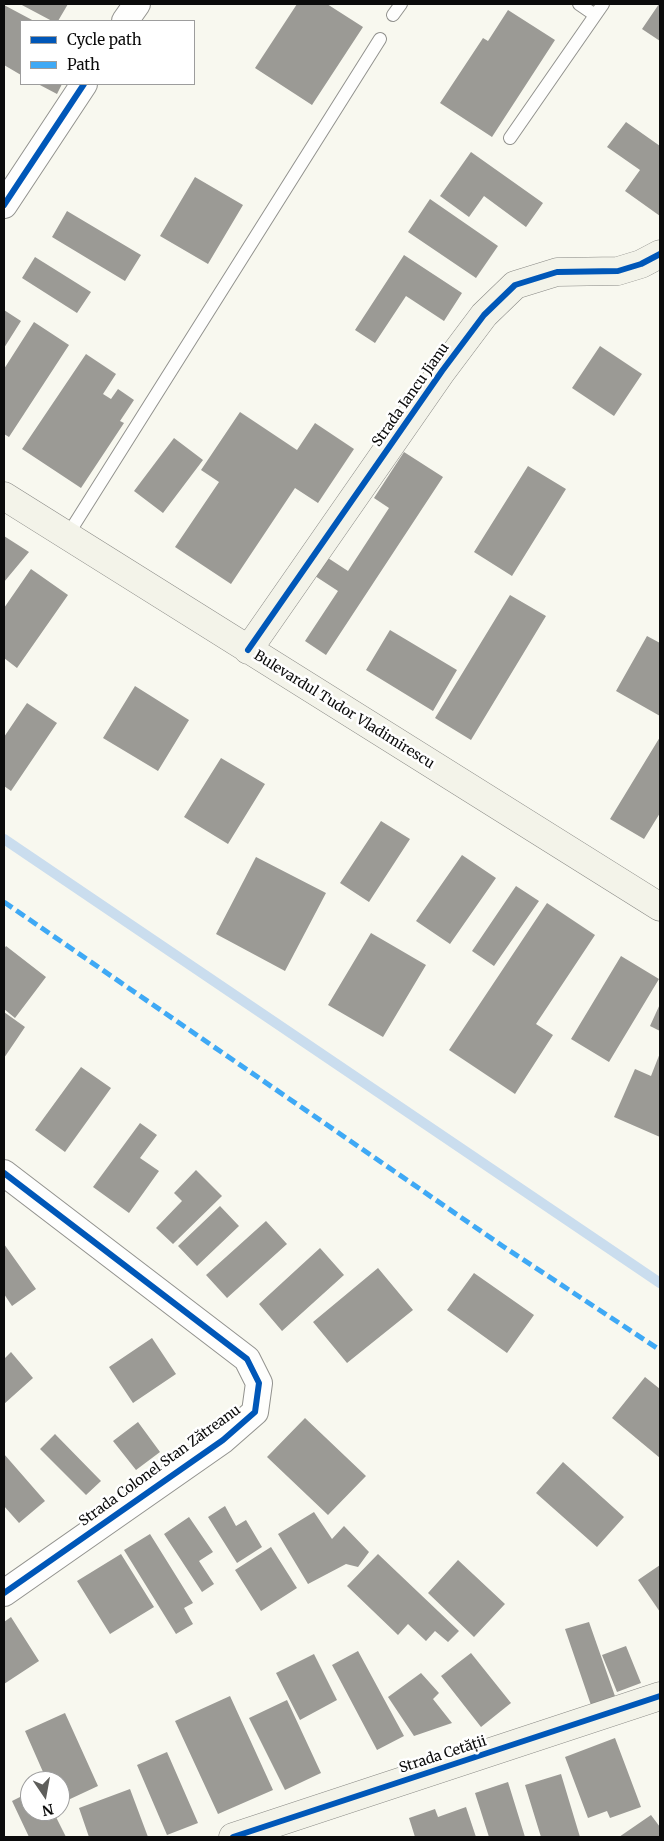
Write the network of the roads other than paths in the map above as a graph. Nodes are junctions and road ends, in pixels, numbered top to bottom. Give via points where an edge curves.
1 (137, 4) edge
2 (401, 4) edge
3 (579, 4) edge
4 (603, 4) edge
5 (393, 15) dead end
6 (595, 15) junction
7 (126, 20) edge
8 (380, 39) dead end
9 (83, 85) edge
10 (510, 138) dead end
11 (4, 205) edge
12 (660, 254) edge
13 (4, 496) edge
14 (67, 536) junction
15 (248, 650) junction
16 (660, 907) edge
17 (4, 1174) edge
18 (4, 1593) edge
19 (660, 1696) edge
20 (233, 1837) edge

1 - 7 street
2 - 5 lane
3 - 6 lane
4 - 6 lane
6 - 10 lane
8 - 14 lane
9 - 11 street
12 - 15 street, Strada Iancu Jianu via 618,272 557,272 514,285 484,315 453,357
13 - 14 street, Bulevardul Tudor Vladimirescu
14 - 15 street, Bulevardul Tudor Vladimirescu
15 - 16 street, Bulevardul Tudor Vladimirescu
17 - 18 street, Strada Colonel Stan Zătreanu via 247,1358 259,1383 255,1412 223,1440
19 - 20 street, Strada Cetății

